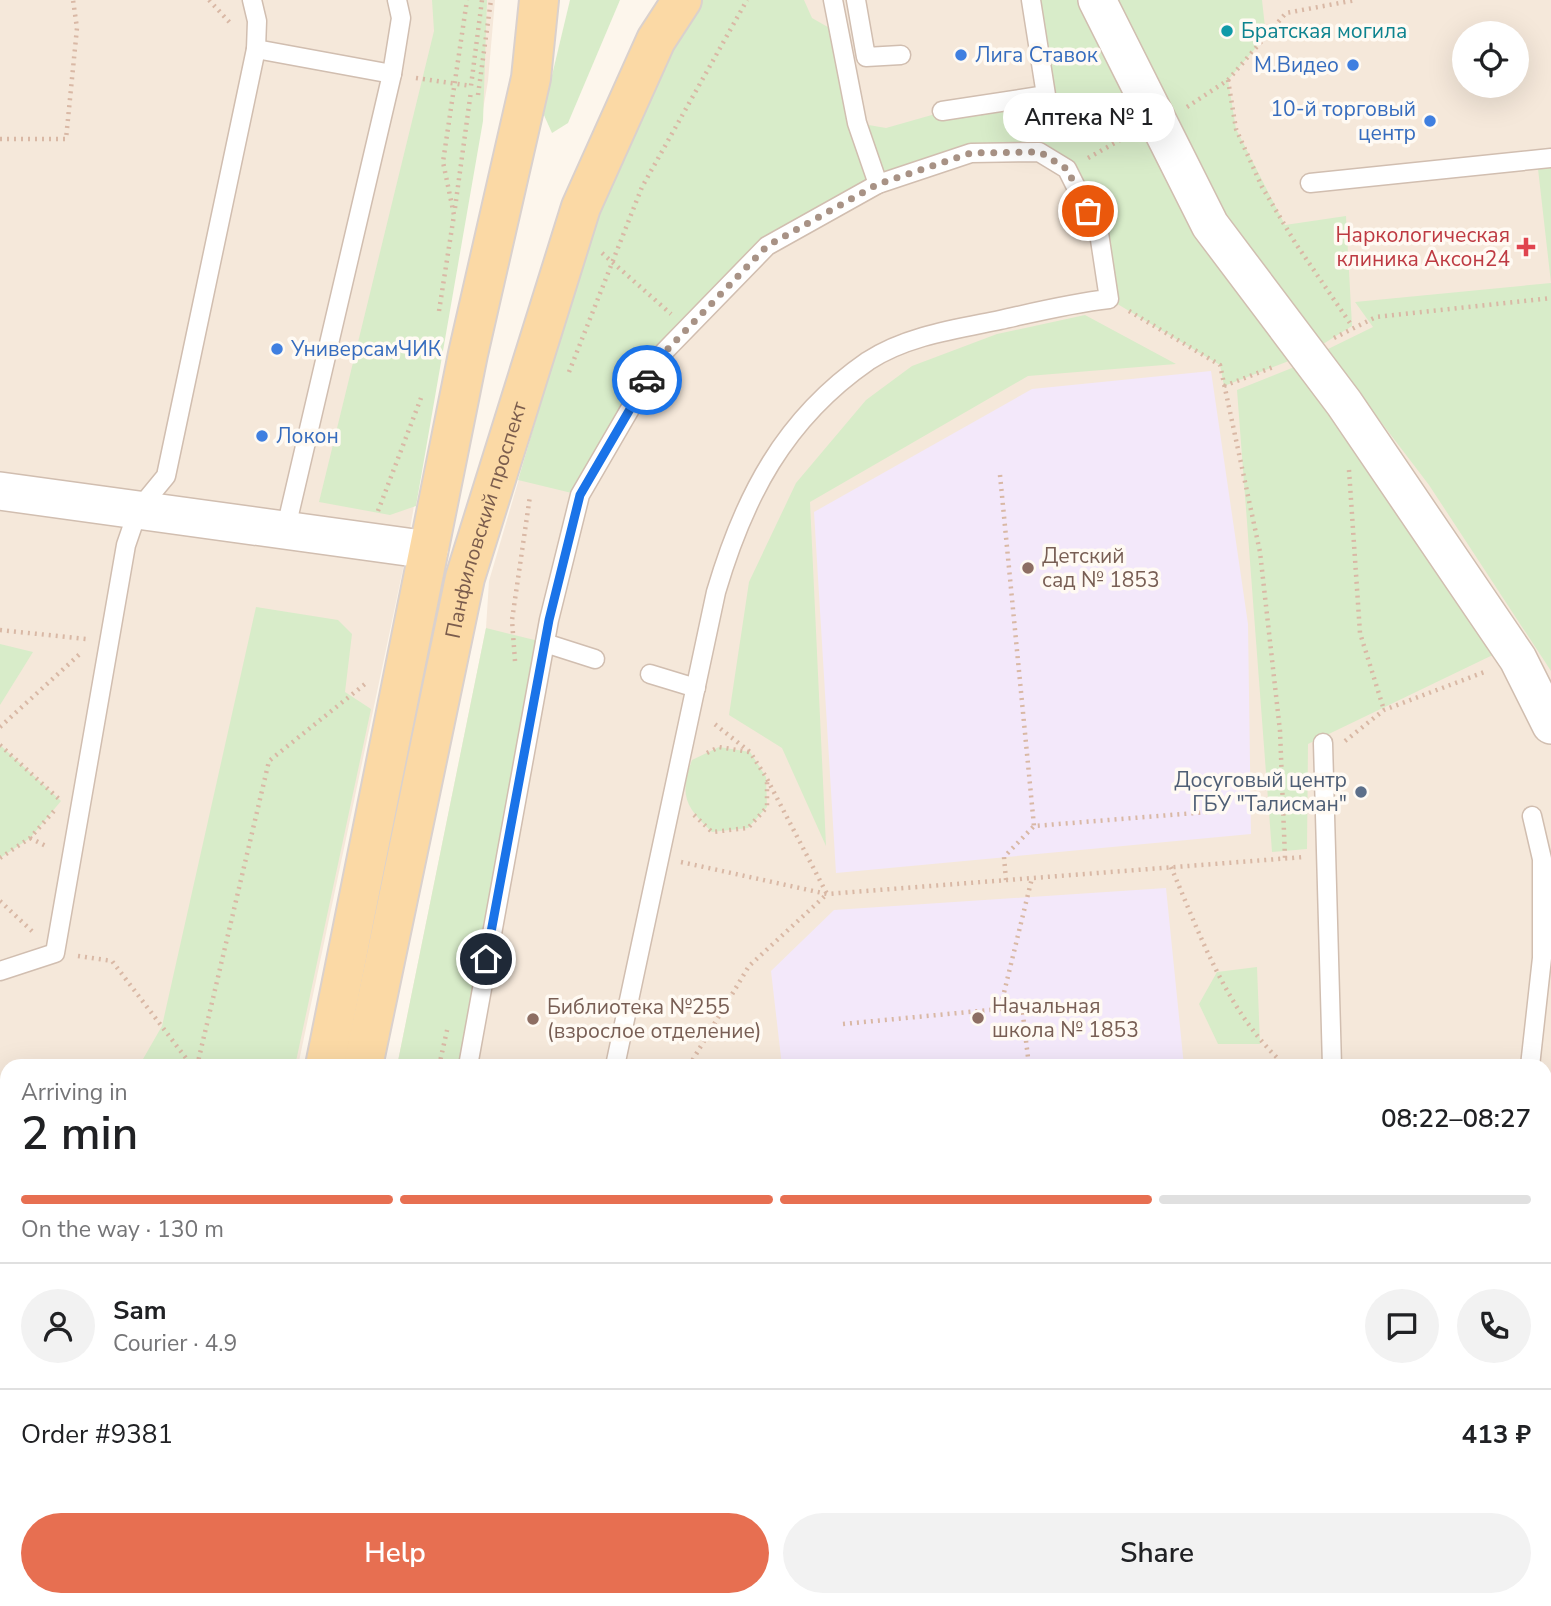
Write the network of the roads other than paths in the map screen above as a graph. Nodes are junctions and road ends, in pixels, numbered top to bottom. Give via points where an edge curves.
1 (252, 0) edge
2 (397, 0) edge
3 (540, 0) edge
4 (666, 0) edge
5 (682, 0) edge
6 (833, 0) edge
7 (856, 0) edge
8 (1031, 0) edge
9 (1097, 0) edge
10 (656, 40) junction
11 (256, 48) junction
12 (901, 55) dead end
13 (392, 74) junction
14 (942, 111) dead end
15 (1551, 158) edge
16 (1310, 183) dead end
17 (878, 184) junction
18 (0, 491) edge
19 (138, 510) junction
20 (285, 532) junction
21 (429, 550) junction
22 (545, 643) junction
23 (596, 659) dead end
24 (650, 674) dead end
25 (696, 688) junction
26 (1551, 725) edge
27 (1323, 751) road end
28 (1532, 816) dead end
29 (0, 971) edge
30 (326, 1059) edge
31 (364, 1059) edge
32 (469, 1059) edge
33 (616, 1059) edge
34 (1332, 1059) edge
35 (1532, 1059) edge

1 - 11 lane
2 - 13 lane via 401,18
3 - 21 main road, Панфиловский проспект via 531,78
4 - 10 street
5 - 10 main road, Панфиловский проспект
6 - 17 lane via 857,123
7 - 12 lane via 866,57
8 - 14 lane via 1046,95
9 - 26 street via 1210,225 1318,347 1345,403 1518,659
10 - 31 main road, Панфиловский проспект via 581,207 465,578
11 - 13 lane
11 - 19 lane via 166,476
13 - 20 lane
15 - 16 lane
17 - 22 lane via 767,246 663,354 580,495
17 - 25 lane via 971,153 1040,152 1067,169 1099,233 1109,299 926,336 870,360 839,386 795,429 761,475 734,533
18 - 19 street
19 - 20 street
19 - 29 lane via 126,545 55,953
20 - 21 street
21 - 30 main road, Панфиловский проспект
22 - 23 lane
22 - 32 lane
24 - 25 lane
25 - 33 lane
27 - 34 lane
28 - 35 lane via 1542,859 1542,958

